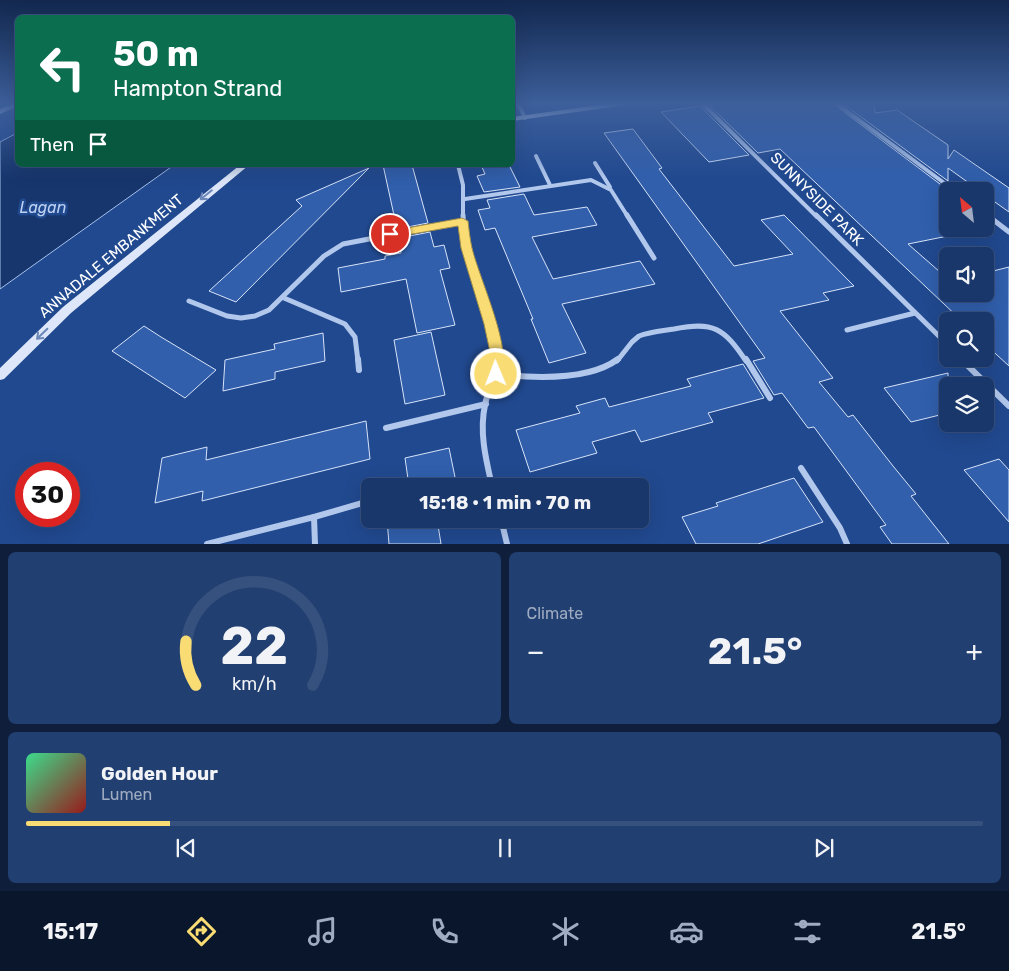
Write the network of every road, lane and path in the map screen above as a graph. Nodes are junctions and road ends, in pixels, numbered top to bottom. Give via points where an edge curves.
1 (728, 128) edge
2 (870, 128) edge
3 (536, 156) dead end
4 (595, 163) dead end
5 (243, 167) edge
6 (458, 167) edge
7 (943, 182) edge
8 (550, 185) junction
9 (611, 190) junction
10 (465, 199) junction
11 (462, 221) junction
12 (994, 221) edge
13 (1009, 232) edge
14 (654, 258) dead end
15 (284, 298) junction
16 (189, 301) dead end
17 (915, 313) junction
18 (848, 330) dead end
19 (939, 336) edge
20 (969, 367) edge
21 (359, 370) dead end
22 (496, 374) junction
23 (0, 375) edge
24 (770, 398) dead end
25 (486, 404) junction
26 (1009, 406) edge
27 (386, 428) dead end
28 (801, 468) dead end
29 (490, 478) edge
30 (361, 503) edge
31 (314, 517) junction
32 (503, 528) edge
33 (207, 544) edge
34 (315, 544) edge
35 (507, 544) edge
36 (847, 544) edge

1 - 17 street, SUNNYSIDE PARK
2 - 7 street
3 - 8 street
4 - 9 street
5 -> 23 street, ANNADALE EMBANKMENT via 67,310
6 - 10 street
8 - 9 street via 591,180
8 - 10 street
9 - 14 street
10 - 11 street
11 - 15 street via 343,244 324,256
11 - 22 street via 466,248 491,324 497,352
12 - 13 street
15 - 16 street via 269,310 241,318
15 - 21 street via 344,324 355,337
17 - 18 street
17 - 19 street, SUNNYSIDE PARK
20 - 26 street
22 - 24 street via 521,378 549,377 587,370 615,362 637,336 692,325 707,326 731,340
22 - 25 street
25 - 27 street
25 - 29 street via 482,429
28 - 36 street
30 - 31 street
31 - 33 street
31 - 34 street
32 - 35 street

